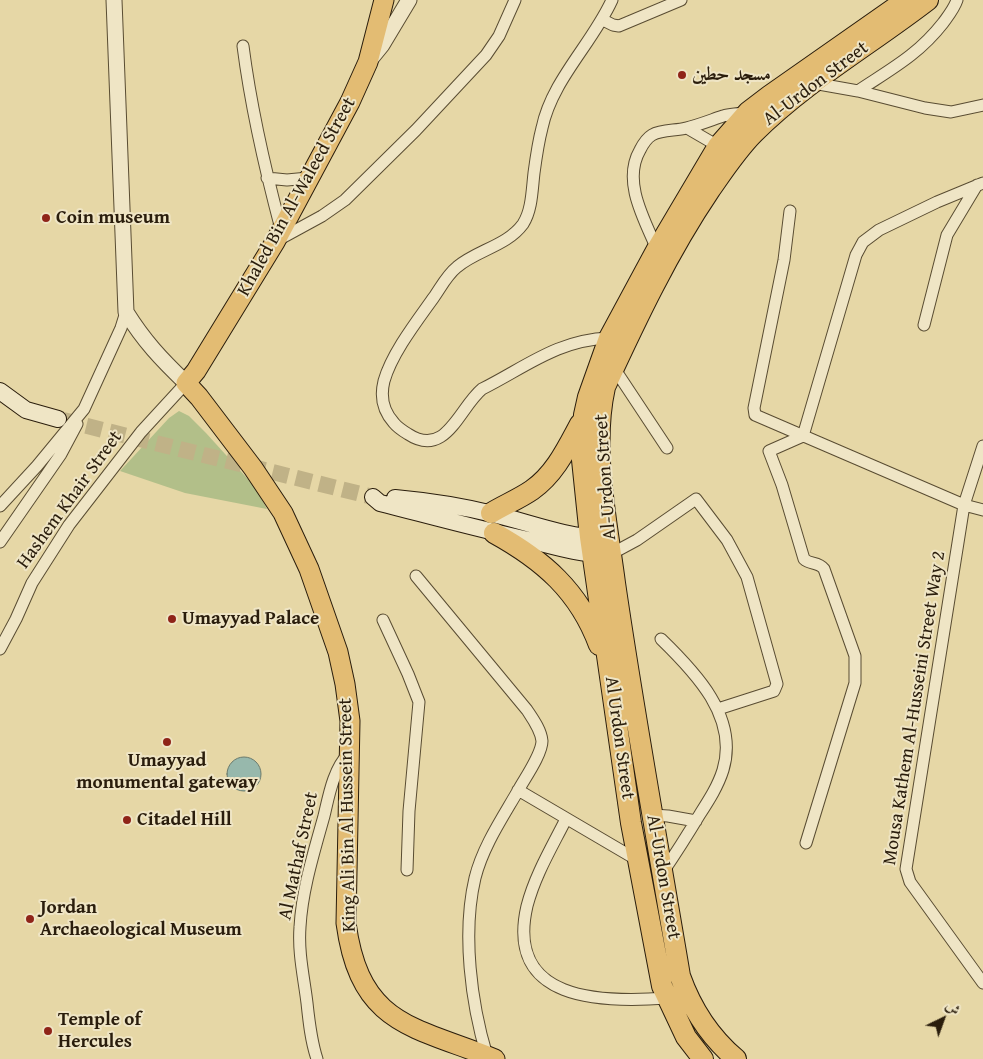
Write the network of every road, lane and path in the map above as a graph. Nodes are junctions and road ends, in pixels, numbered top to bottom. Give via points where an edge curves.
1 (114, 0) edge
2 (384, 0) edge
3 (410, 0) edge
4 (515, 0) edge
5 (612, 0) edge
6 (681, 0) edge
7 (906, 0) edge
8 (928, 0) edge
9 (957, 0) edge
10 (603, 20) junction
11 (243, 46) dead end
12 (368, 62) junction
13 (813, 84) junction
14 (858, 91) junction
15 (983, 105) edge
16 (748, 112) junction
17 (687, 128) junction
18 (718, 146) junction
19 (267, 178) junction
20 (308, 178) junction
21 (980, 184) edge
22 (790, 211) dead end
23 (278, 235) junction
24 (657, 249) junction
25 (126, 312) junction
26 (924, 325) dead end
27 (609, 338) junction
28 (614, 368) junction
29 (186, 383) junction
30 (3, 394) edge
31 (84, 408) junction
32 (584, 415) junction
33 (58, 419) tunnel mouth
34 (803, 436) junction
35 (983, 446) edge
36 (667, 448) dead end
37 (37, 466) junction
38 (45, 477) junction
39 (964, 505) junction
40 (0, 506) edge
41 (983, 510) edge
42 (491, 513) junction
43 (494, 533) junction
44 (0, 542) edge
45 (601, 546) junction
46 (416, 576) dead end
47 (383, 620) dead end
48 (661, 639) dead end
49 (0, 649) edge
50 (609, 675) junction
51 (718, 709) junction
52 (349, 753) junction
53 (518, 790) junction
54 (652, 816) junction
55 (566, 819) junction
56 (696, 821) junction
57 (806, 844) dead end
58 (639, 861) junction
59 (407, 870) dead end
60 (663, 872) junction
61 (983, 983) edge
62 (667, 998) junction
63 (491, 1057) edge
64 (317, 1059) edge
65 (703, 1059) edge
66 (736, 1059) edge

1 - 25 street
2 - 12 main road, Khaled Bin Al-Waleed Street
3 - 12 street
4 - 23 street via 499,36 486,55 416,130 345,200 322,216
5 - 10 street
6 - 10 street via 619,26
7 - 16 highway, Al-Urdon Street
8 - 13 highway, Al-Urdon Street
9 - 14 street via 922,48
10 - 27 street via 562,80 546,112 530,206 523,224 508,238 457,267 446,280 408,334 392,365 384,382 383,406 395,425 414,438 443,437 473,396 482,389 550,351 574,342
11 - 19 street
12 - 20 main road, Khaled Bin Al-Waleed Street
13 - 14 street
13 - 28 highway, Al-Urdon Street via 776,111 734,156 688,223
14 - 15 street via 951,112
16 - 17 street
16 - 18 highway, Al-Urdon Street
17 - 18 street
17 - 24 street via 652,135 635,161 635,189
18 - 24 highway, Al-Urdon Street
19 - 20 street
19 - 23 street
20 - 23 main road, Khaled Bin Al-Waleed Street
21 - 26 street via 952,225 943,245
21 - 34 street via 891,224 860,247
22 - 34 street via 783,267 754,413
23 - 29 main road, Khaled Bin Al-Waleed Street
24 - 27 highway, Al-Urdon Street
25 - 29 street via 154,351
25 - 31 street
27 - 32 highway, Al-Urdon Street
28 - 36 street
28 - 45 highway, Al-Urdon Street via 605,387 600,415
29 - 49 street, Hashem Khair Street via 141,432 69,525 32,583
29 - 52 main road, King Ali Bin Al Hussein Street via 268,489 309,569 342,665 350,722
30 - 33 main road via 26,410
31 - 37 street
31 - 38 street via 61,454
32 - 42 highway via 561,458 546,478 520,498
32 - 45 highway, Al-Urdon Street via 581,450
34 - 39 street
34 - 57 street via 769,451 804,559 821,565 831,585 853,647 856,671 843,725
35 - 39 street, Mousa Kathem Al-Husseini Street Way 2
37 - 38 street
37 - 40 street
38 - 44 street
39 - 41 street
39 - 61 street, Mousa Kathem Al-Husseini Street Way 2 via 906,874
42 - 43 main road via 371,496 380,503
42 - 45 main road
43 - 45 main road
43 - 50 highway via 538,560 565,586 592,627
45 - 50 highway, Al Urdon Street
45 - 51 street via 637,540 696,499 727,540 747,577 777,684 774,692
45 - 54 highway, Al-Urdon Street
46 - 53 street via 522,703 539,730 542,744
47 - 59 street via 418,702
48 - 51 street via 698,678
50 - 58 highway, Al Urdon Street
51 - 56 street via 726,742 724,769
52 - 63 main road, King Ali Bin Al Hussein Street via 346,923 359,974 376,1001 398,1020
52 - 64 street, Al Mathaf Street via 341,762 331,790 300,922 301,957
53 - 55 street
53 - 63 street via 486,849 472,901 472,978 481,1035
54 - 56 street
54 - 60 highway, Al-Urdon Street
55 - 58 street
55 - 62 street via 542,866 527,907 523,941 535,968 549,983 566,991 626,1001
56 - 60 street
58 - 62 highway, Al Urdon Street
60 - 66 highway, Al-Urdon Street via 684,987 704,1024
62 - 65 highway, Al Urdon Street via 686,1037

